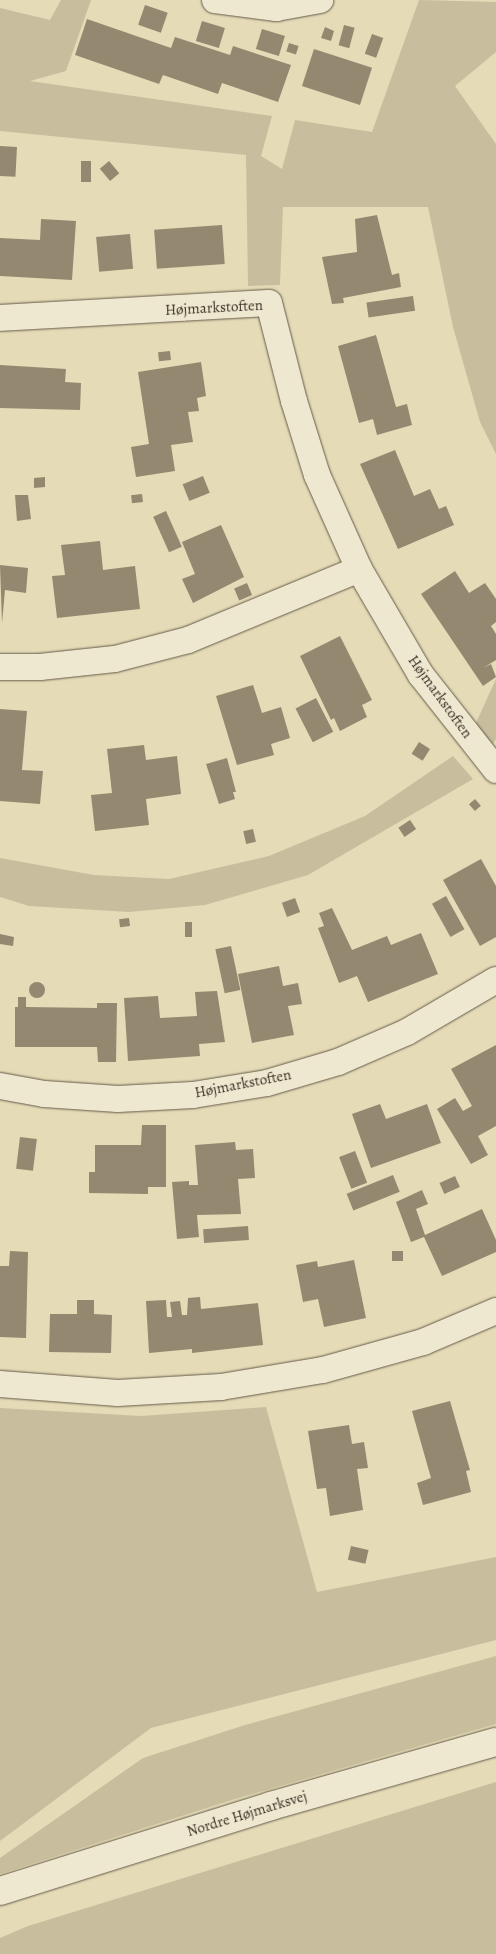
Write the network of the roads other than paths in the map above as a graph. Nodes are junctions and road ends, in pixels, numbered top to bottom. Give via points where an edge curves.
1 (215, 0) edge
2 (320, 0) edge
3 (0, 318) edge
4 (360, 569) junction
5 (0, 667) edge
6 (496, 770) edge
7 (496, 980) edge
8 (0, 1086) edge
9 (496, 1311) edge
10 (0, 1384) edge
11 (496, 1742) edge
12 (0, 1891) edge

1 - 2 street via 276,8
3 - 4 street, Højmarkstoften via 269,303 317,474
4 - 5 street via 188,640 115,659 40,667
4 - 6 street, Højmarkstoften via 421,675
7 - 8 street, Højmarkstoften via 407,1032 338,1062 266,1083 193,1095 118,1099 44,1094
9 - 10 street via 423,1342 323,1370 221,1387 118,1393
11 - 12 street, Nordre Højmarksvej via 271,1806

